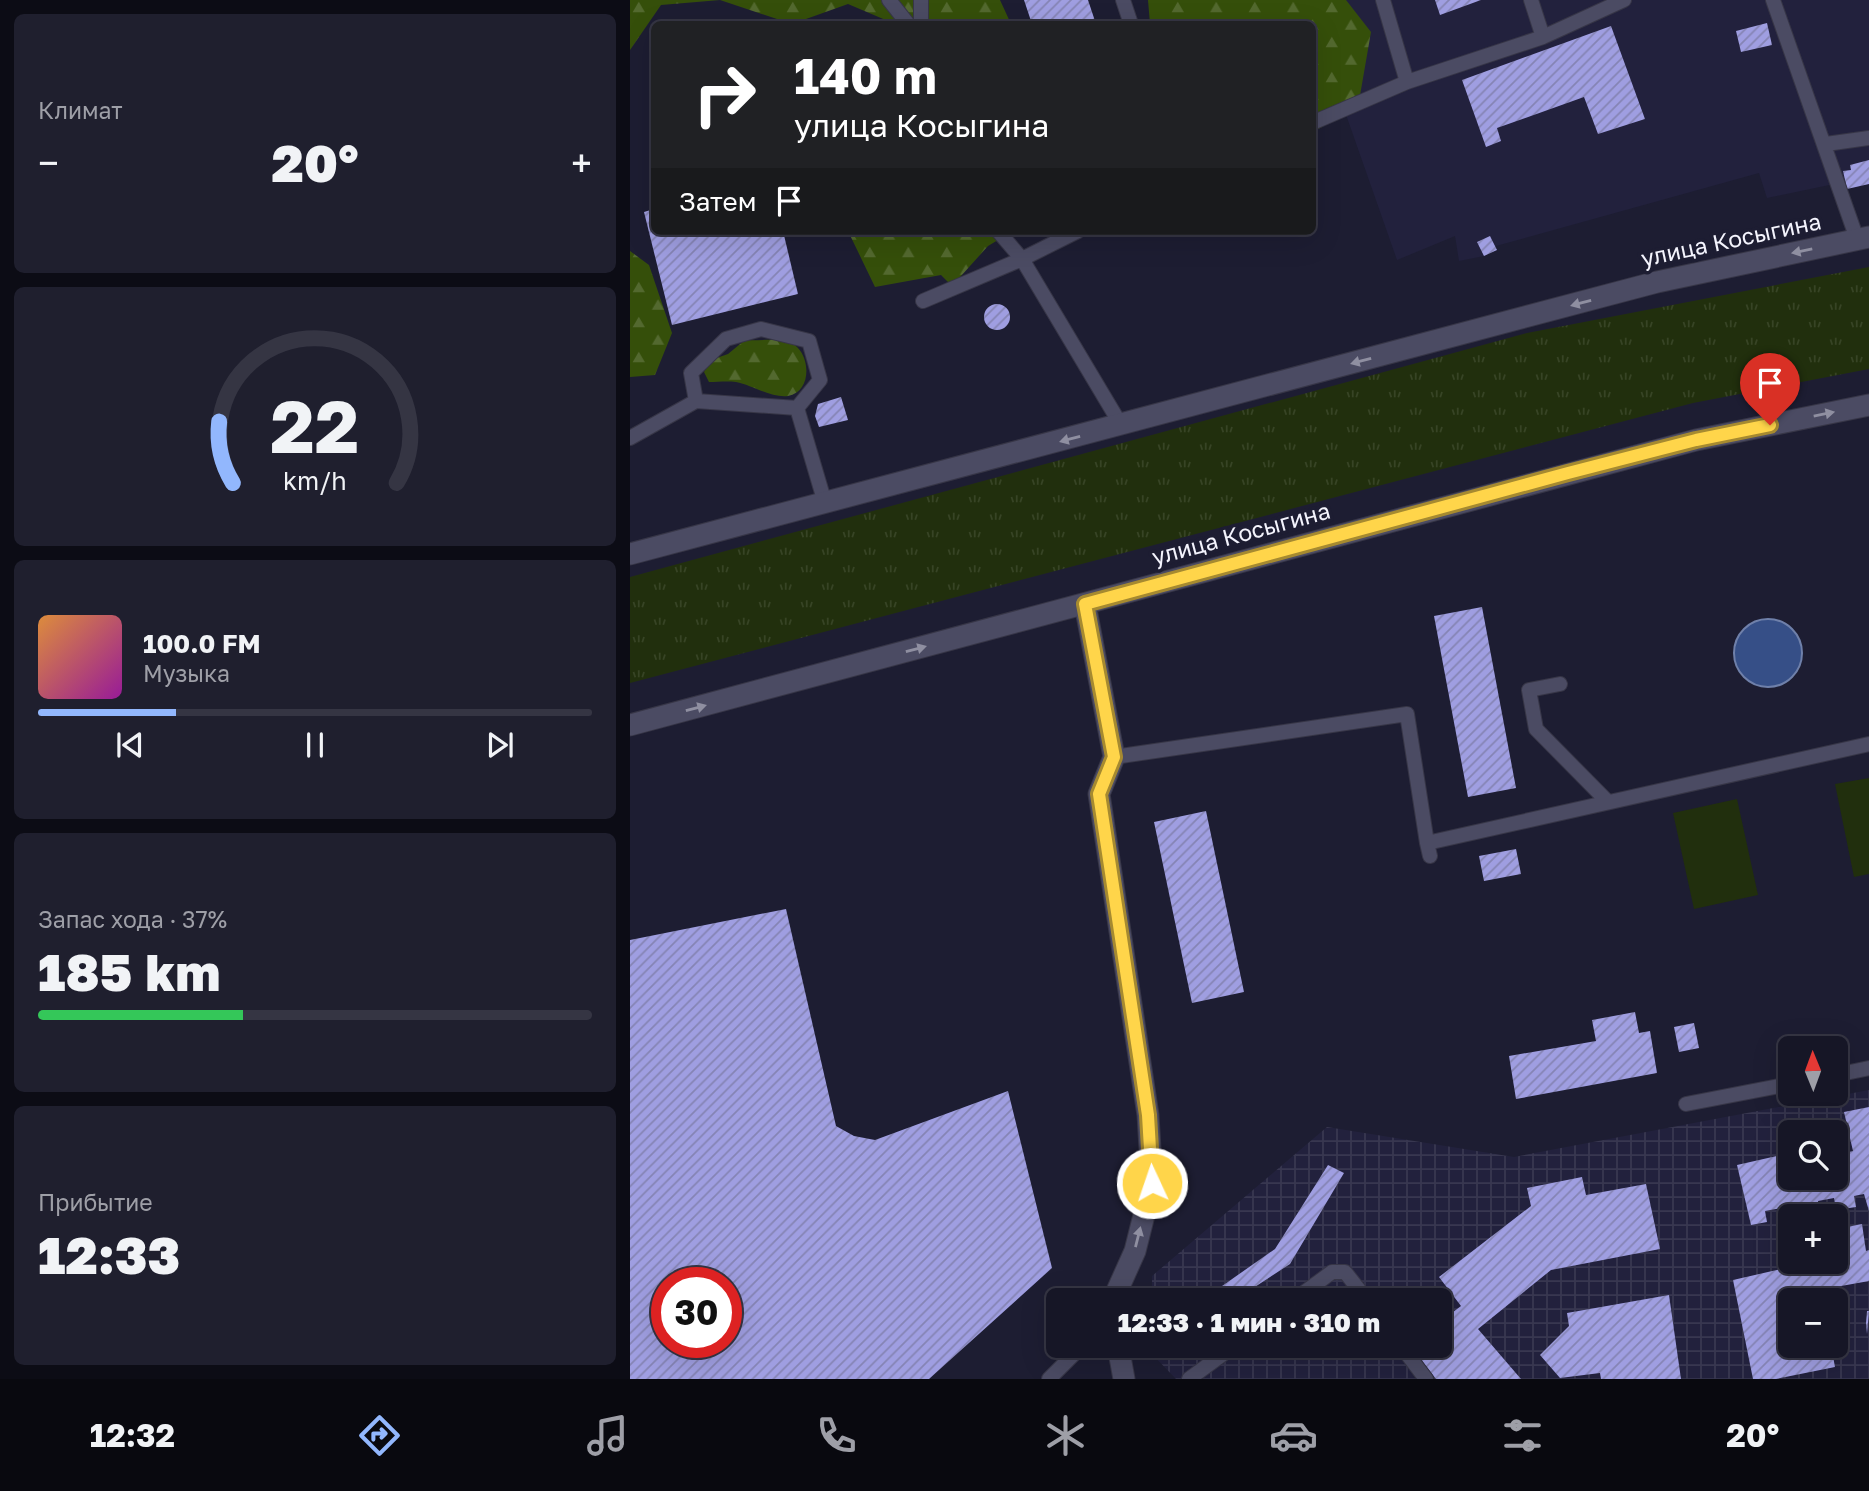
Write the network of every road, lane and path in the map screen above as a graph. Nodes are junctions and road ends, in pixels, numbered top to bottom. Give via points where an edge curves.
1 (889, 0) edge
2 (921, 0) edge
3 (1123, 0) edge
4 (1383, 0) edge
5 (1531, 0) edge
6 (1624, 0) edge
7 (1773, 0) edge
8 (906, 21) edge
9 (920, 21) edge
10 (1130, 21) edge
11 (1543, 37) junction
12 (1406, 82) junction
13 (1316, 121) edge
14 (1869, 138) edge
15 (1826, 144) junction
16 (1001, 235) edge
17 (1070, 235) edge
18 (1863, 238) edge
19 (1022, 259) junction
20 (923, 300) dead end
21 (695, 401) junction
22 (1869, 405) edge
23 (797, 408) junction
24 (1121, 425) junction
25 (630, 438) edge
26 (825, 503) junction
27 (630, 554) edge
28 (1085, 604) junction
29 (1560, 684) dead end
30 (630, 725) edge
31 (1869, 744) edge
32 (1114, 757) junction
33 (1608, 802) junction
34 (1869, 1068) edge
35 (1848, 1072) edge
36 (1778, 1086) edge
37 (1686, 1104) dead end
38 (1118, 1288) edge
39 (1310, 1288) edge
40 (1358, 1288) edge
41 (1070, 1358) edge
42 (1120, 1358) edge
43 (1218, 1358) edge
44 (1410, 1358) edge
45 (1049, 1379) edge
46 (1124, 1379) edge
47 (1189, 1379) edge
48 (1426, 1379) edge

1 - 8 lane
2 - 9 lane
3 - 10 lane
4 - 12 lane
5 - 11 lane
6 - 11 lane
7 - 15 lane
11 - 12 lane
12 - 13 lane
14 - 15 lane
15 - 18 lane
16 - 19 lane
17 - 19 lane
18 -> 24 main road, улица Косыгина via 1657,282
19 - 20 lane
19 - 24 lane
21 - 23 lane
21 - 23 lane via 691,373 726,339 761,329 809,341 820,380
21 - 25 lane
28 -> 22 main road, улица Косыгина via 1696,440
23 - 26 lane
24 -> 26 main road, улица Косыгина
26 - 27 main road, улица Косыгина
30 -> 28 main road, улица Косыгина
28 - 32 main road
29 - 33 lane via 1529,691 1536,729
31 - 33 lane
32 - 33 lane via 1407,714 1429,849
38 -> 32 main road via 1135,1251 1152,1183 1148,1115 1099,794
34 - 35 lane
36 - 37 lane
39 - 40 lane via 1332,1272 1345,1272
41 - 45 lane
42 - 46 main road
43 - 47 lane
44 - 48 lane

